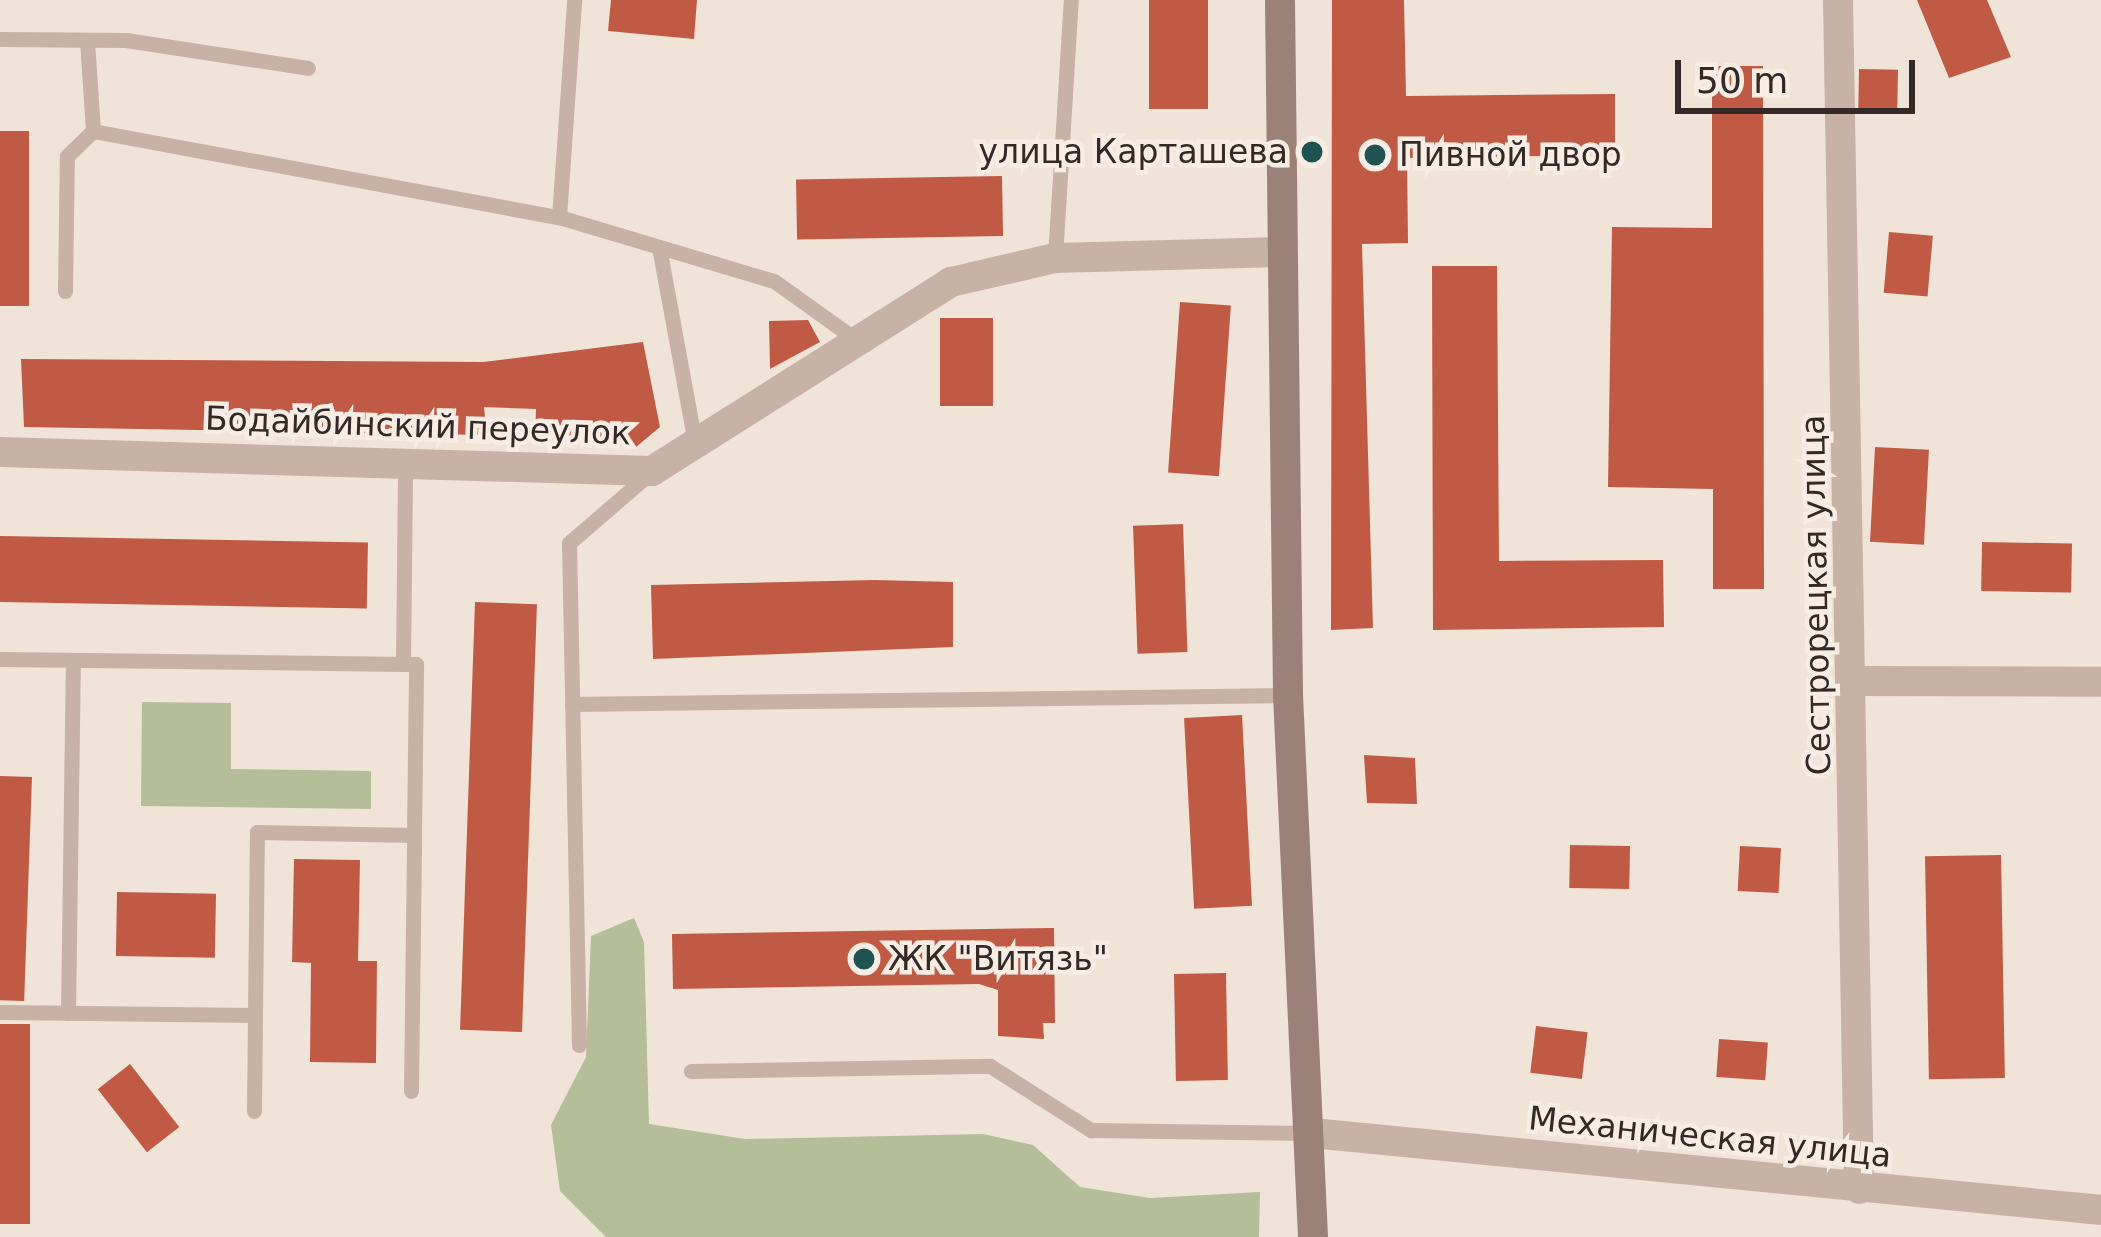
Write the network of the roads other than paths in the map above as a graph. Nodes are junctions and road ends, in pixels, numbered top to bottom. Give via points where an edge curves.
1 (574, 0) edge
2 (1071, 0) edge
3 (1280, 0) edge
4 (1838, 0) edge
5 (0, 39) edge
6 (87, 40) junction
7 (308, 68) dead end
8 (93, 131) junction
9 (559, 217) junction
10 (659, 247) junction
11 (1280, 252) junction
12 (1055, 258) junction
13 (65, 292) dead end
14 (856, 339) junction
15 (694, 443) junction
16 (0, 452) edge
17 (405, 455) junction
18 (652, 471) junction
19 (0, 659) edge
20 (73, 660) junction
21 (403, 664) junction
22 (1855, 681) junction
23 (2101, 682) edge
24 (1288, 695) junction
25 (572, 704) junction
26 (414, 835) junction
27 (0, 1012) edge
28 (68, 1013) junction
29 (255, 1016) junction
30 (579, 1045) dead end
31 (692, 1071) dead end
32 (411, 1091) dead end
33 (254, 1111) dead end
34 (1312, 1133) junction
35 (1859, 1189) junction
36 (2101, 1210) edge
37 (1313, 1237) edge

1 - 9 lane
2 - 12 lane
3 - 11 main road
4 - 22 street, Сестрорецкая улица
5 - 6 lane
6 - 7 lane
6 - 8 lane
8 - 9 lane
8 - 13 lane via 67,156
9 - 10 lane
10 - 14 lane via 775,281
10 - 15 lane
11 - 12 street, Бодайбинский переулок
11 - 24 main road
12 - 14 street, Бодайбинский переулок via 951,282
14 - 15 street, Бодайбинский переулок
15 - 18 street, Бодайбинский переулок
16 - 17 street, Бодайбинский переулок
17 - 18 street, Бодайбинский переулок
17 - 21 lane
18 - 25 lane via 569,544
19 - 20 lane
20 - 21 lane
20 - 28 lane
21 - 26 lane via 416,664
22 - 23 street
22 - 35 street, Сестрорецкая улица
24 - 25 lane
24 - 34 main road
25 - 30 lane
26 - 29 lane via 257,832
26 - 32 lane
27 - 28 lane
28 - 29 lane
29 - 33 lane
31 - 34 lane via 990,1066 1091,1130
34 - 35 street, Механическая улица
34 - 37 main road
35 - 36 street, Механическая улица

